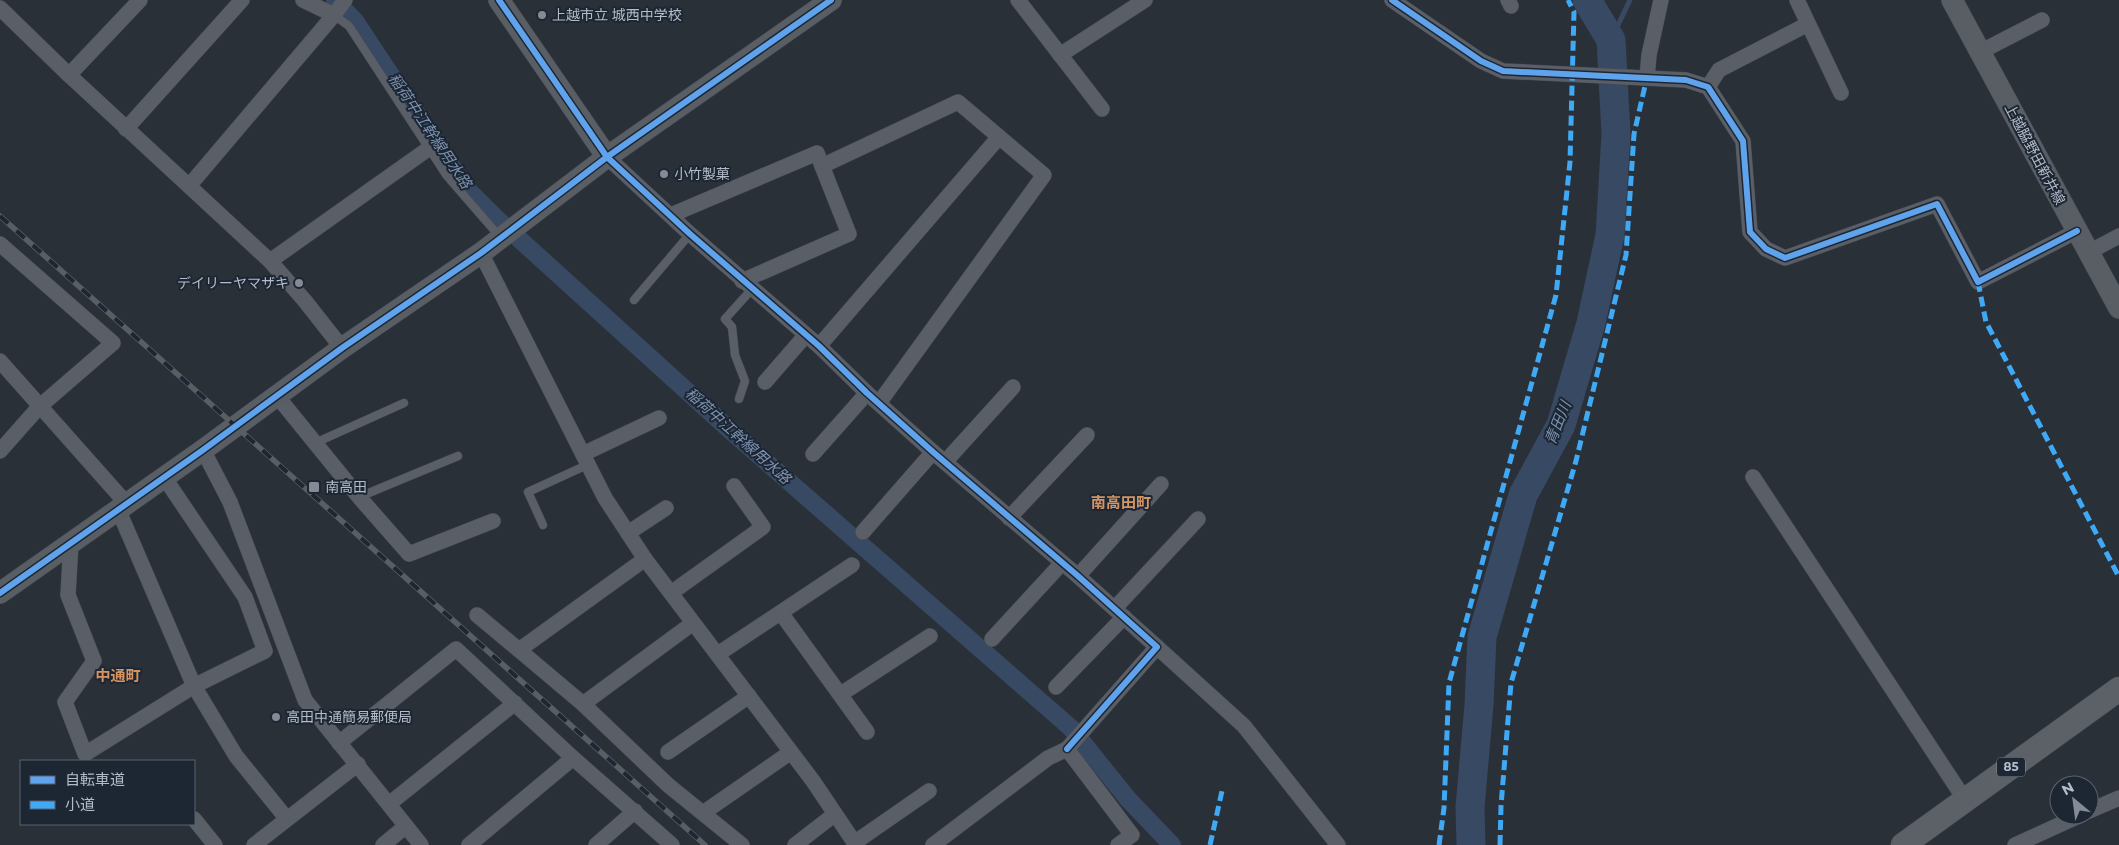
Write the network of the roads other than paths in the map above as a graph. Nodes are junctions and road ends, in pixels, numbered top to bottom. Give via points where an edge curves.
1 (3, 0) edge
2 (140, 0) edge
3 (242, 0) edge
4 (303, 0) edge
5 (345, 0) edge
6 (499, 0) edge
7 (831, 0) edge
8 (1018, 0) edge
9 (1145, 0) edge
10 (1392, 0) edge
11 (1661, 0) edge
12 (1797, 0) edge
13 (1952, 0) edge
14 (0, 3) edge
15 (0, 8) edge
16 (334, 15) junction
17 (2042, 20) dead end
18 (1808, 24) junction
19 (1980, 52) junction
20 (1060, 55) junction
21 (69, 76) junction
22 (1644, 77) junction
23 (1708, 87) junction
24 (1841, 93) dead end
25 (1102, 109) dead end
26 (126, 128) junction
27 (999, 137) junction
28 (428, 149) junction
29 (607, 157) junction
30 (822, 166) junction
31 (189, 186) junction
32 (671, 215) junction
33 (2076, 231) junction
34 (690, 234) junction
35 (2119, 236) edge
36 (501, 238) junction
37 (0, 244) edge
38 (481, 252) junction
39 (2088, 252) junction
40 (270, 261) junction
41 (747, 284) junction
42 (634, 300) dead end
43 (2119, 308) edge
44 (805, 336) junction
45 (818, 346) junction
46 (342, 348) junction
47 (0, 362) edge
48 (765, 382) dead end
49 (1013, 386) dead end
50 (867, 393) junction
51 (277, 396) junction
52 (739, 399) dead end
53 (404, 403) dead end
54 (879, 403) junction
55 (39, 407) junction
56 (659, 418) dead end
57 (1087, 435) dead end
58 (314, 443) junction
59 (203, 450) junction
60 (0, 451) edge
61 (813, 454) dead end
62 (458, 456) dead end
63 (939, 457) junction
64 (585, 460) junction
65 (164, 477) junction
66 (1753, 477) dead end
67 (1161, 484) dead end
68 (734, 486) dead end
69 (359, 497) junction
70 (122, 506) junction
71 (666, 508) dead end
72 (1009, 518) junction
73 (1198, 519) dead end
74 (493, 521) dead end
75 (543, 525) dead end
76 (863, 532) dead end
77 (628, 533) junction
78 (71, 543) junction
79 (645, 559) junction
80 (1062, 563) junction
81 (852, 565) dead end
82 (1078, 576) junction
83 (0, 593) edge
84 (671, 593) junction
85 (1120, 612) junction
86 (781, 613) junction
87 (477, 615) dead end
88 (693, 623) junction
89 (930, 636) dead end
90 (992, 639) dead end
91 (1157, 647) junction
92 (519, 650) junction
93 (718, 654) junction
94 (194, 686) junction
95 (1056, 687) dead end
96 (2119, 689) edge
97 (841, 694) junction
98 (749, 696) junction
99 (515, 703) junction
100 (583, 704) junction
101 (867, 732) dead end
102 (340, 743) junction
103 (1067, 749) junction
104 (668, 752) dead end
105 (791, 752) junction
106 (573, 758) junction
107 (358, 764) junction
108 (929, 791) dead end
109 (2119, 798) edge
110 (1965, 800) junction
111 (389, 804) junction
112 (2099, 807) edge
113 (635, 811) junction
114 (703, 813) junction
115 (835, 814) junction
116 (288, 819) junction
117 (195, 820) edge
118 (2059, 825) edge
119 (406, 826) junction
120 (1137, 840) edge
121 (855, 844) edge
122 (215, 845) edge
123 (254, 845) edge
124 (383, 845) edge
125 (421, 845) edge
126 (469, 845) edge
127 (596, 845) edge
128 (672, 845) edge
129 (742, 845) edge
130 (795, 845) edge
131 (933, 845) edge
132 (1118, 845) edge
133 (1338, 845) edge
134 (1903, 845) edge
135 (2015, 845) edge

1 - 14 street
2 - 21 street
3 - 26 street
4 - 16 street
5 - 16 street
6 - 29 street
7 - 29 street
8 - 20 street
9 - 20 street
10 - 22 street via 1481,61 1503,71
11 - 22 street
12 - 18 street
13 - 19 street, 上越脇野田新井線
15 - 21 street
16 - 28 lane via 349,26
16 - 31 street
17 - 19 street
18 - 23 street via 1719,70
18 - 24 street
19 - 33 street, 上越脇野田新井線
20 - 25 street
21 - 26 street
22 - 23 street via 1686,80
23 - 33 street via 1743,141 1750,232 1766,249 1785,258 1937,204 1978,282
26 - 31 street
27 - 30 street via 958,102
27 - 45 street
27 - 54 street via 1044,175
28 - 36 lane
28 - 40 street
29 - 32 street
29 - 36 street
30 - 32 street via 817,153
30 - 41 street via 849,234
31 - 40 street
32 - 34 street
33 - 39 street, 上越脇野田新井線
34 - 41 street
34 - 42 lane
35 - 39 street
36 - 38 street
37 - 55 street via 113,343
38 - 46 street
38 - 64 street
39 - 43 street, 上越脇野田新井線
40 - 46 street
41 - 44 street
41 - 52 lane via 725,319 732,327 735,355 745,382
44 - 45 street
44 - 48 street
45 - 50 street
46 - 51 street
47 - 55 street
49 - 63 street
50 - 54 street
50 - 61 street
51 - 58 street
51 - 59 street
53 - 58 lane
54 - 63 street
55 - 60 street
55 - 70 street
56 - 64 street
57 - 72 street
58 - 69 street
59 - 65 street
59 - 102 street via 230,502 305,700
62 - 69 lane
63 - 72 street
63 - 76 street
64 - 75 lane via 528,492
64 - 77 street
65 - 70 street
65 - 94 street via 245,596 265,651
66 - 110 street
67 - 82 street
68 - 84 street via 763,527
69 - 74 street via 409,554
70 - 78 street
70 - 94 street
71 - 77 street
72 - 80 street
73 - 85 street
77 - 79 street
78 - 83 street
78 - 94 street via 68,595 94,661 65,702 85,754
79 - 84 street
79 - 92 street
80 - 82 street
80 - 90 street
81 - 86 street
82 - 85 street
84 - 88 street
85 - 91 street
85 - 95 street
86 - 93 street
86 - 97 street
87 - 92 street
88 - 93 street
88 - 100 street
89 - 97 street
91 - 103 street
91 - 133 street via 1244,726
92 - 100 street
93 - 98 street
94 - 116 street via 236,756
96 - 110 main road, 85
97 - 101 street
98 - 104 street
98 - 105 street
99 - 102 street via 456,649
99 - 106 street
99 - 111 street
100 - 114 street
102 - 107 street
103 - 120 street
103 - 131 street via 1048,758
105 - 114 street
105 - 115 street
106 - 113 street
106 - 126 street
107 - 111 street
107 - 116 street
108 - 121 street
109 - 112 street
110 - 134 main road, 85
111 - 119 street
113 - 127 street
113 - 128 street
114 - 129 street
115 - 121 street
115 - 130 street
116 - 123 street
117 - 122 street
118 - 135 street
119 - 124 street
119 - 125 street
120 - 132 street

